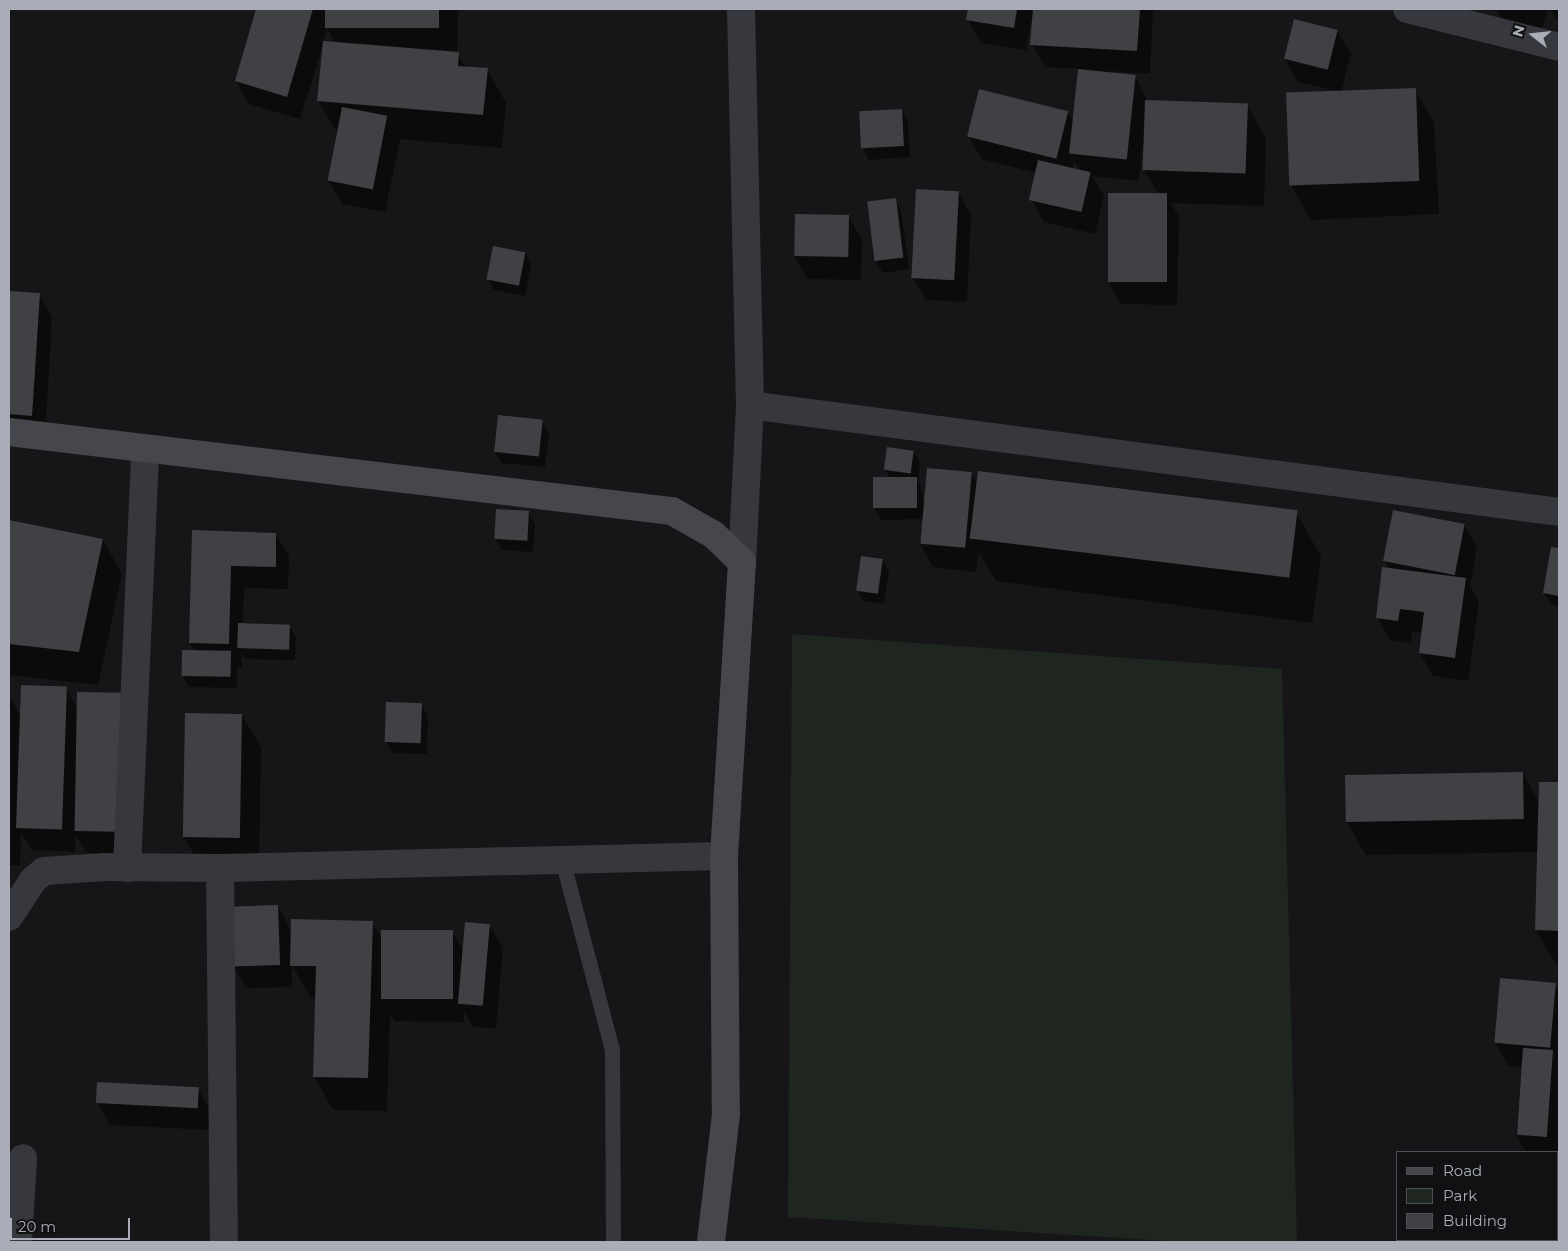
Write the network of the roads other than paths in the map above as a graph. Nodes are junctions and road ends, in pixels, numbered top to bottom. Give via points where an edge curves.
1 (741, 9) edge
2 (1407, 9) edge
3 (1559, 47) edge
4 (750, 405) junction
5 (9, 432) edge
6 (144, 448) junction
7 (1559, 512) edge
8 (742, 562) junction
9 (724, 856) junction
10 (562, 860) junction
11 (127, 868) junction
12 (220, 868) junction
13 (9, 917) edge
14 (23, 1158) dead end
15 (18, 1242) edge
16 (224, 1242) edge
17 (613, 1242) edge
18 (711, 1242) edge

1 - 4 street
2 - 3 street
4 - 7 street
4 - 8 street
5 - 6 street
6 - 8 street via 672,511 714,536
6 - 11 street
8 - 9 street
9 - 10 street
9 - 18 street via 726,1114
10 - 12 street
10 - 17 lane via 612,1050
11 - 12 street
11 - 13 street via 44,871 33,880
12 - 16 street
14 - 15 street

